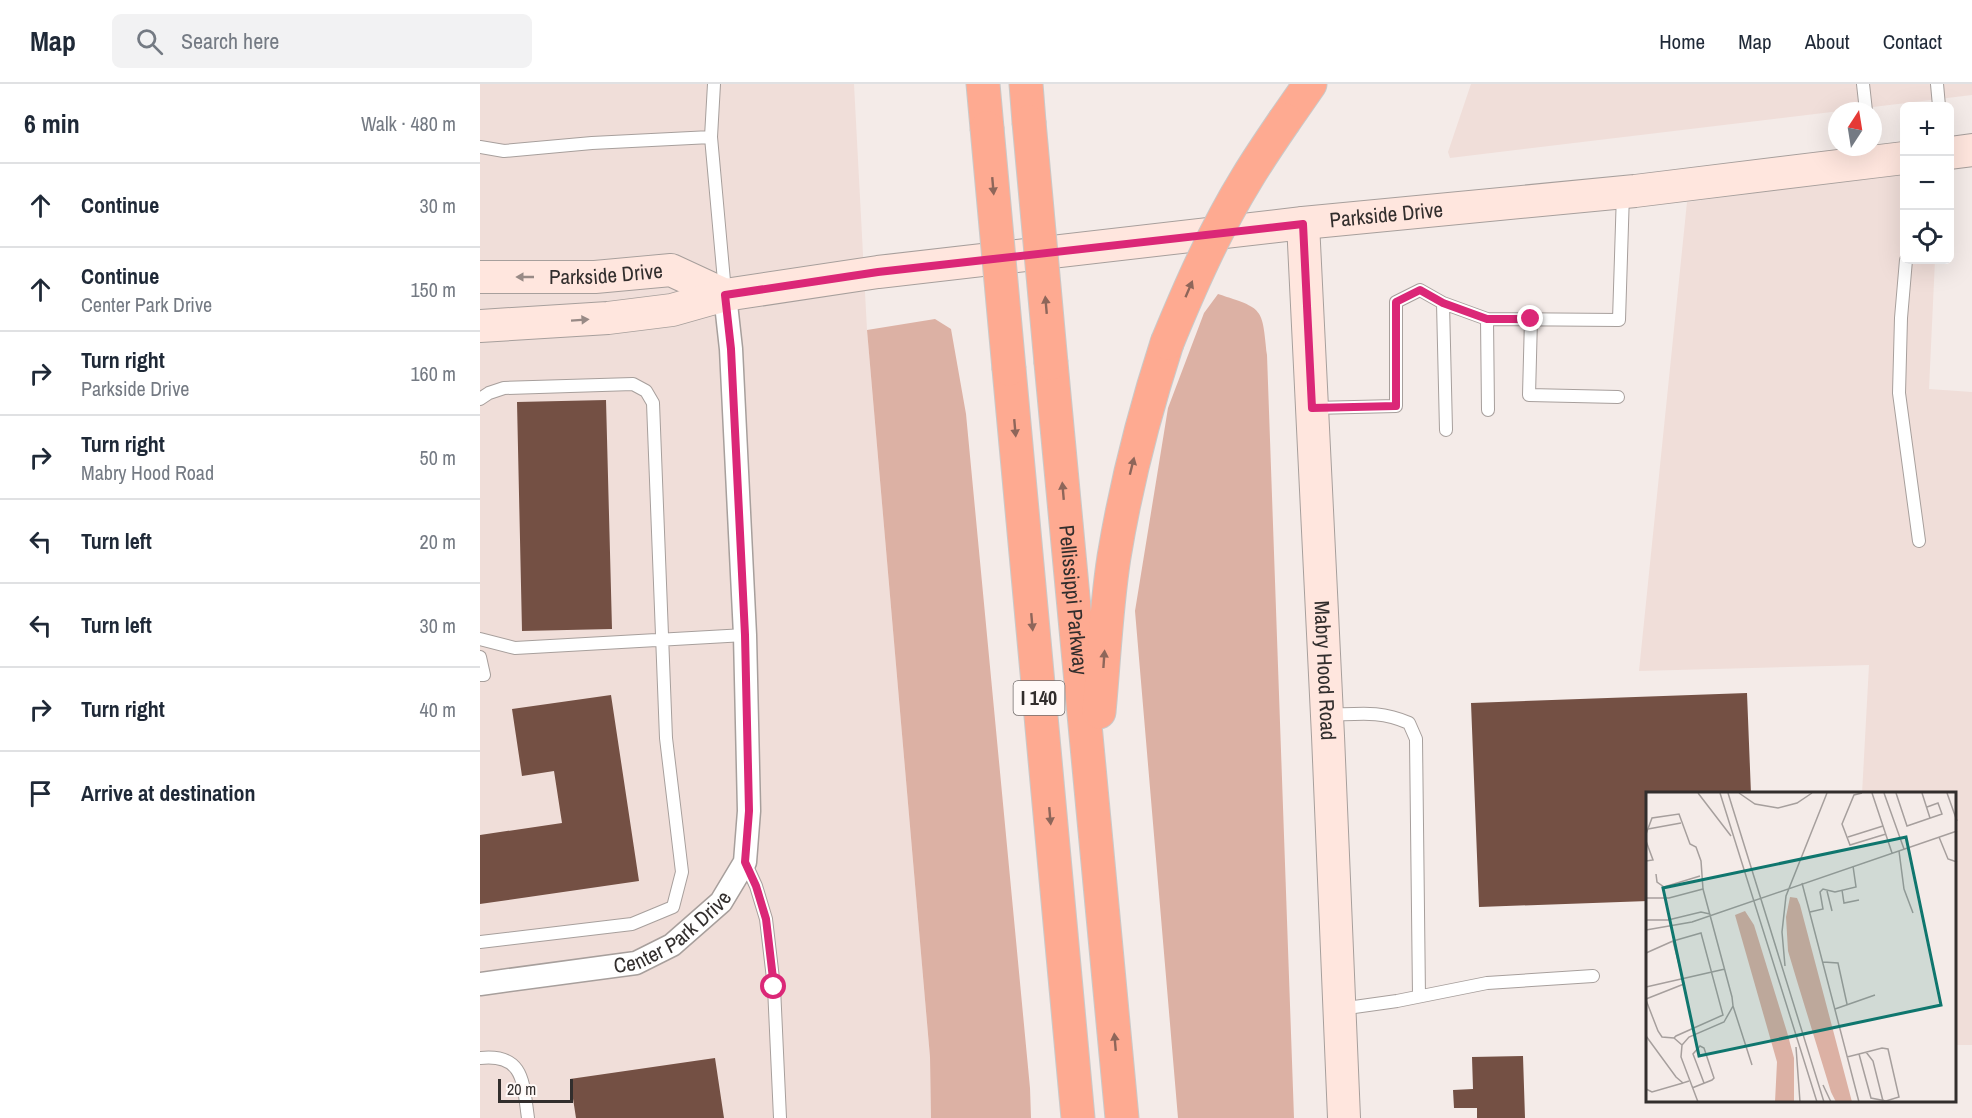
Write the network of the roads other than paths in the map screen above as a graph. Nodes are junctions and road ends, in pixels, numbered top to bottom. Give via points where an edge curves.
1 (714, 84) edge
2 (983, 84) edge
3 (1026, 84) edge
4 (1310, 84) edge
5 (1863, 84) edge
6 (1936, 84) edge
7 (1865, 102) edge
8 (1938, 102) edge
9 (711, 137) junction
10 (480, 147) edge
11 (1972, 150) edge
12 (1954, 152) edge
13 (1882, 155) edge
14 (1857, 156) edge
15 (1900, 157) edge
16 (1623, 192) junction
17 (1303, 224) junction
18 (1906, 264) edge
19 (480, 277) edge
20 (725, 295) junction
21 (1443, 303) junction
22 (1487, 319) junction
23 (1531, 319) junction
24 (480, 326) edge
25 (1618, 397) dead end
26 (480, 399) edge
27 (1312, 408) junction
28 (1488, 410) dead end
29 (1446, 430) dead end
30 (1919, 541) dead end
31 (745, 635) junction
32 (480, 639) edge
33 (661, 640) junction
34 (480, 657) edge
35 (480, 675) edge
36 (1327, 716) junction
37 (1091, 779) junction
38 (745, 862) junction
39 (480, 942) edge
40 (1593, 976) dead end
41 (480, 984) edge
42 (1419, 996) junction
43 (1340, 1009) junction
44 (1069, 1026) junction
45 (480, 1058) edge
46 (1122, 1112) edge
47 (528, 1118) edge
48 (780, 1118) edge
49 (1066, 1118) edge
50 (1078, 1118) edge
51 (1344, 1118) edge

1 - 9 lane
2 -> 44 highway, Pellissippi Parkway / I 140, bridge
37 -> 3 highway, Pellissippi Parkway / I 140, bridge
37 -> 4 highway, bridge via 1112,580 1126,491 1167,344 1192,282 1246,178
5 - 7 lane
6 - 8 lane
9 - 10 lane via 504,151
9 - 20 lane
11 - 12 street
13 - 15 street, Parkside Drive
14 - 16 street, Parkside Drive
16 - 17 street, Parkside Drive
16 - 23 lane via 1619,320
17 - 20 street, Parkside Drive via 878,272
17 - 27 street, Mabry Hood Road
18 - 30 lane via 1899,393
20 -> 19 street, Parkside Drive via 671,270 595,277
24 -> 20 street, Parkside Drive via 672,310
20 - 31 street, Center Park Drive
21 - 22 lane
21 - 27 lane via 1420,290 1396,302 1396,406
21 - 29 lane
22 - 23 lane
22 - 28 lane
23 - 25 lane via 1529,396
26 - 33 lane via 504,387 633,384 646,391 653,403
27 - 36 street, Mabry Hood Road
31 - 33 lane
31 - 38 street, Center Park Drive via 749,811
32 - 33 lane via 515,648
33 - 39 lane via 666,738 682,872 673,907 632,924
34 - 35 lane via 484,675
36 - 42 lane via 1392,716 1409,723 1416,740
36 - 43 street, Mabry Hood Road
46 -> 37 highway, Pellissippi Parkway / I 140
38 - 41 street, Center Park Drive via 721,902 672,945 636,963
38 - 48 lane via 766,919 774,987
40 - 42 lane via 1487,983
42 - 43 lane
43 - 51 street, Mabry Hood Road
44 - 49 highway
44 - 50 highway, Pellissippi Parkway / I 140
45 - 47 lane via 499,1057 513,1064 521,1076

